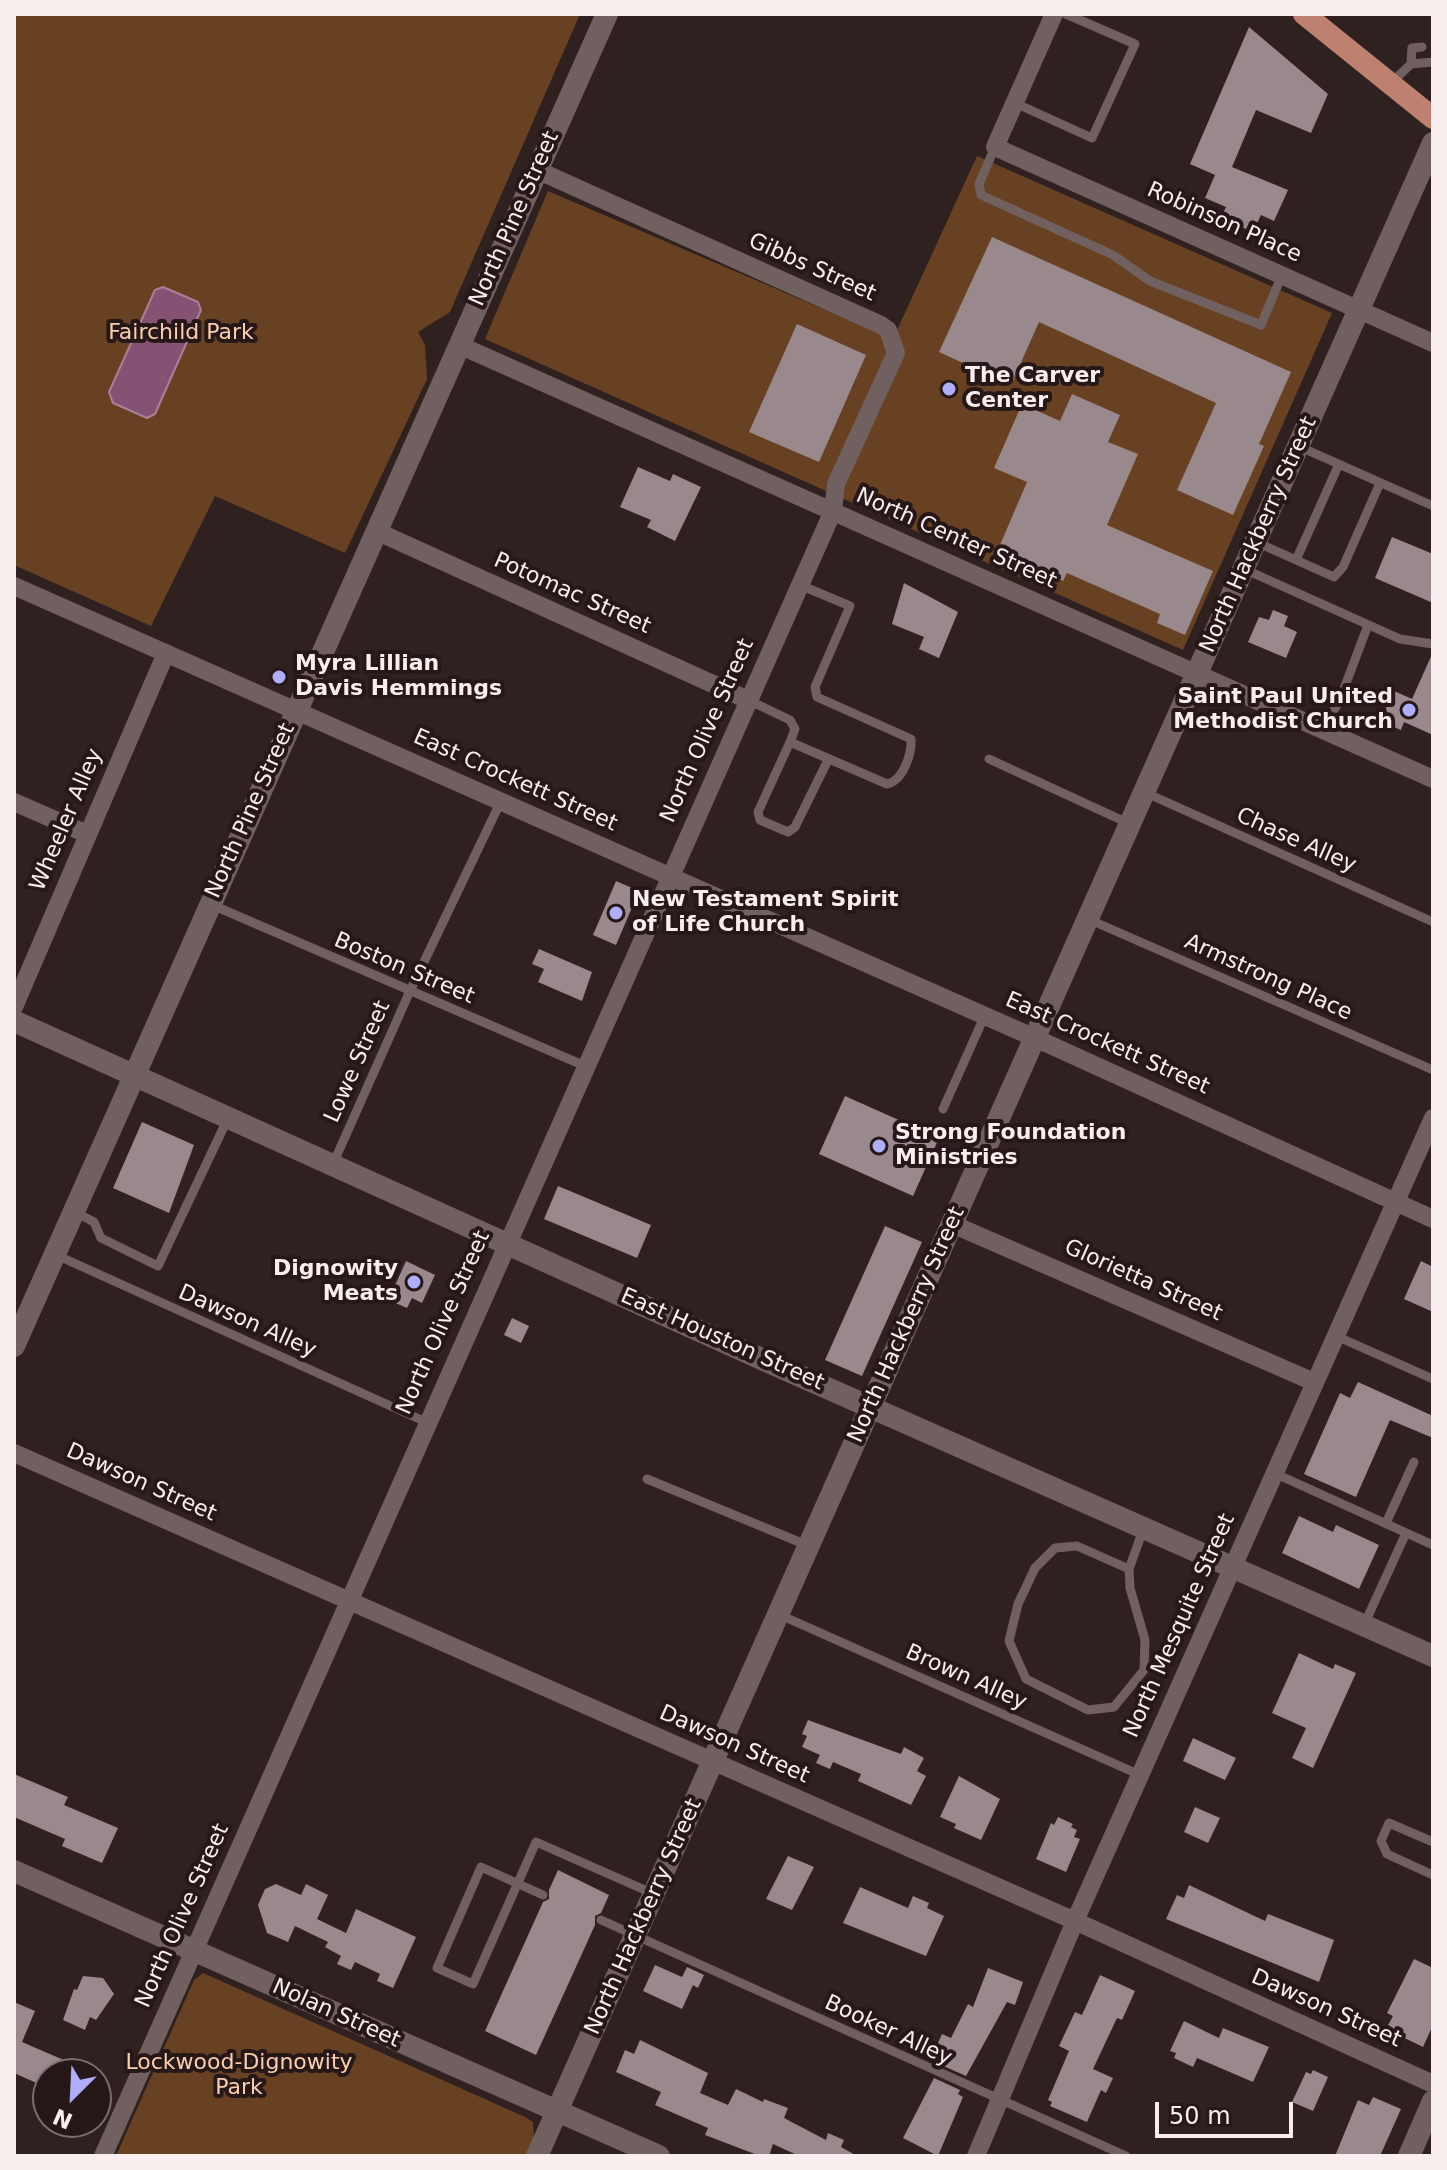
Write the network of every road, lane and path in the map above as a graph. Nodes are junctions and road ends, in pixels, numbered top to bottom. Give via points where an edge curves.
1 (607, 14) edge
2 (1054, 14) edge
3 (1066, 14) edge
4 (1304, 14) edge
5 (1422, 47) dead end
6 (1433, 62) edge
7 (1411, 64) junction
8 (1390, 84) junction
9 (1015, 103) junction
10 (1433, 118) edge
11 (1433, 143) edge
12 (995, 147) junction
13 (537, 170) junction
14 (1282, 275) junction
15 (1359, 310) junction
16 (1433, 343) edge
17 (459, 345) junction
18 (1298, 446) junction
19 (1339, 464) junction
20 (1380, 483) junction
21 (1433, 506) edge
22 (833, 511) junction
23 (376, 531) junction
24 (1256, 542) junction
25 (1296, 560) junction
26 (1244, 569) junction
27 (800, 585) junction
28 (14, 586) edge
29 (1368, 625) junction
30 (1433, 644) edge
31 (166, 653) junction
32 (1197, 673) junction
33 (748, 700) junction
34 (296, 711) junction
35 (1322, 729) junction
36 (790, 742) junction
37 (989, 759) dead end
38 (828, 760) junction
39 (1433, 779) edge
40 (1144, 792) junction
41 (501, 801) junction
42 (14, 802) edge
43 (1130, 824) junction
44 (87, 834) junction
45 (670, 876) junction
46 (209, 904) junction
47 (1088, 919) junction
48 (1433, 922) edge
49 (410, 991) junction
50 (14, 1007) edge
51 (985, 1015) junction
52 (14, 1021) edge
53 (1035, 1038) junction
54 (585, 1066) junction
55 (1433, 1070) edge
56 (134, 1074) junction
57 (943, 1109) dead end
58 (228, 1118) junction
59 (1433, 1118) edge
60 (332, 1166) junction
61 (1397, 1203) junction
62 (72, 1211) junction
63 (1433, 1219) edge
64 (952, 1224) junction
65 (506, 1244) junction
66 (53, 1253) junction
67 (1336, 1336) junction
68 (14, 1346) edge
69 (1433, 1379) edge
70 (1314, 1382) junction
71 (871, 1406) junction
72 (426, 1422) junction
73 (14, 1453) edge
74 (1414, 1462) dead end
75 (1274, 1473) junction
76 (647, 1479) dead end
77 (1386, 1523) junction
78 (1145, 1526) junction
79 (1406, 1533) junction
80 (1433, 1545) edge
81 (809, 1546) junction
82 (1233, 1566) junction
83 (1129, 1569) junction
84 (347, 1599) junction
85 (778, 1614) junction
86 (1364, 1625) junction
87 (1433, 1656) edge
88 (713, 1762) junction
89 (1140, 1775) junction
90 (1433, 1842) edge
91 (14, 1871) edge
92 (1433, 1875) edge
93 (516, 1884) junction
94 (654, 1894) junction
95 (543, 1895) dead end
96 (601, 1920) dead end
97 (1075, 1921) junction
98 (636, 1936) junction
99 (195, 1952) junction
100 (1433, 2084) edge
101 (1001, 2101) junction
102 (1433, 2101) edge
103 (557, 2111) junction
104 (103, 2156) edge
105 (537, 2156) edge
106 (659, 2156) edge
107 (976, 2156) edge
108 (1126, 2156) edge
109 (1409, 2156) edge

1 - 13 main road, North Pine Street
2 - 9 street
3 - 9 lane via 1135,44 1092,138
4 - 8 main road
5 - 7 lane via 1412,48
6 - 7 lane
7 - 8 lane
8 - 10 main road
9 - 12 street
11 - 15 main road, North Hackberry Street
12 - 14 street, Robinson Place
12 - 14 lane via 979,184 981,195 1113,255 1150,281 1261,325
13 - 17 main road, North Pine Street
13 - 22 street, Gibbs Street via 888,330 896,353 836,484
14 - 15 street, Robinson Place
15 - 16 street, Robinson Place
15 - 18 main road, North Hackberry Street
17 - 22 street, North Center Street
17 - 23 main road, North Pine Street
18 - 19 lane
18 - 24 main road, North Hackberry Street
19 - 20 lane
19 - 25 lane
20 - 21 lane
20 - 25 lane via 1339,574 1334,577
22 - 27 street, North Olive Street
22 - 32 street, North Center Street
23 - 33 street, Potomac Street
23 - 34 main road, North Pine Street
24 - 25 lane
24 - 26 main road, North Hackberry Street
26 - 29 lane
26 - 32 main road, North Hackberry Street
27 - 33 street, North Olive Street
27 - 38 lane via 850,606 815,687 817,697 911,739 895,783
28 - 31 street, East Crockett Street
29 - 30 lane via 1400,639
29 - 35 lane via 1339,702
31 - 34 street, East Crockett Street
31 - 44 street, Wheeler Alley
32 - 35 street, North Center Street
32 - 40 main road, North Hackberry Street
33 - 36 lane via 790,720 795,729
33 - 45 street, North Olive Street
34 - 41 street, East Crockett Street
34 - 46 main road, North Pine Street
35 - 39 street, North Center Street
36 - 38 lane
36 - 38 lane via 758,812 760,820 781,831 795,827
37 - 43 lane
40 - 43 main road, North Hackberry Street
40 - 48 lane, Chase Alley
41 - 45 street, East Crockett Street
41 - 49 lane, Lowe Street
42 - 44 street
43 - 47 main road, North Hackberry Street
44 - 50 street, Wheeler Alley
45 - 51 street, East Crockett Street
45 - 54 street, North Olive Street
46 - 49 lane, Boston Street
46 - 56 main road, North Pine Street
47 - 53 main road, North Hackberry Street
47 - 55 lane, Armstrong Place
49 - 54 lane, Boston Street
49 - 60 lane, Lowe Street
51 - 53 street, East Crockett Street
51 - 57 lane
52 - 56 main road, East Houston Street
53 - 61 street, East Crockett Street
53 - 64 main road, North Hackberry Street
54 - 65 street, North Olive Street
56 - 58 main road, East Houston Street
56 - 62 main road, North Pine Street
58 - 60 main road, East Houston Street
58 - 62 lane via 158,1266 101,1238 94,1222
59 - 61 street, North Mesquite Street
60 - 65 main road, East Houston Street
61 - 63 street, East Crockett Street
61 - 67 street, North Mesquite Street
62 - 66 main road, North Pine Street
64 - 70 street, Glorietta Street
64 - 71 main road, North Hackberry Street
65 - 71 main road, East Houston Street
65 - 72 street, North Olive Street
66 - 68 main road, North Pine Street
66 - 72 lane, Dawson Alley
67 - 69 lane
67 - 70 street, North Mesquite Street
70 - 75 street, North Mesquite Street
71 - 78 main road, East Houston Street
71 - 81 main road, North Hackberry Street
72 - 84 street, North Olive Street
73 - 84 street, Dawson Street
74 - 77 lane
75 - 77 lane
75 - 82 street, North Mesquite Street
76 - 81 lane
77 - 79 lane
78 - 82 main road, East Houston Street
78 - 83 lane
79 - 80 lane
79 - 86 lane
81 - 85 main road, North Hackberry Street
82 - 86 main road, East Houston Street
82 - 89 street, North Mesquite Street
83 - 83 lane via 1145,1640 1144,1670 1114,1707 1088,1710 1026,1679 1009,1641 1035,1568 1055,1548 1077,1546
84 - 88 street, Dawson Street
84 - 99 street, North Olive Street
85 - 88 main road, North Hackberry Street
85 - 89 lane, Brown Alley
86 - 87 main road, East Houston Street
88 - 94 main road, North Hackberry Street
88 - 97 street, Dawson Street
89 - 97 street, North Mesquite Street
90 - 92 lane via 1389,1823 1381,1841 1387,1854
91 - 99 main road, Nolan Street
93 - 93 lane via 473,1984 437,1968 481,1867
93 - 94 lane via 536,1842
93 - 95 lane
94 - 98 main road, North Hackberry Street
96 - 98 lane, Booker Alley
97 - 100 street, Dawson Street
97 - 101 street, North Mesquite Street
98 - 101 lane, Booker Alley
98 - 103 main road, North Hackberry Street
99 - 103 main road, Nolan Street
99 - 104 street, North Olive Street
101 - 107 street, North Mesquite Street
101 - 108 lane, Booker Alley
102 - 109 main road
103 - 105 main road, North Hackberry Street
103 - 106 main road, Nolan Street

